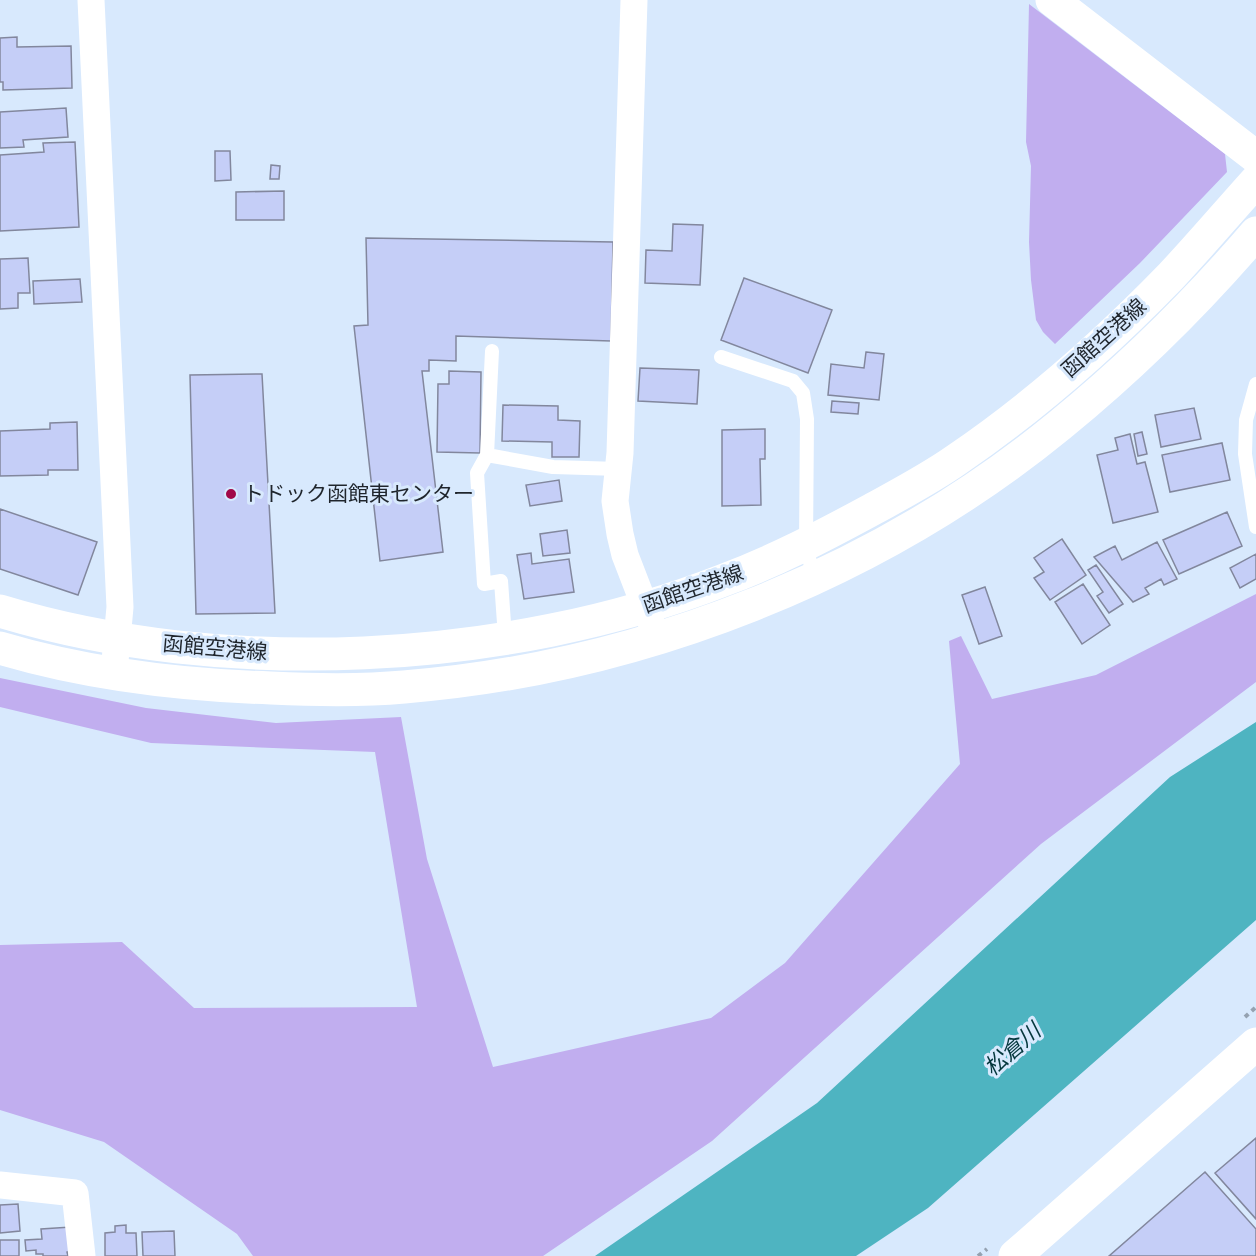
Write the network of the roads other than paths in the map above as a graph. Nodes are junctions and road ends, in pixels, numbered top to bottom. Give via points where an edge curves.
1 (91, 0) edge
2 (633, 0) edge
3 (1052, 0) edge
4 (1256, 157) edge
5 (1256, 181) edge
6 (1256, 233) edge
7 (492, 351) dead end
8 (722, 357) dead end
9 (1256, 384) edge
10 (487, 455) junction
11 (619, 469) junction
12 (1256, 527) edge
13 (806, 545) junction
14 (814, 579) junction
15 (646, 607) junction
16 (0, 611) edge
17 (118, 638) junction
18 (505, 639) junction
19 (656, 639) junction
20 (0, 648) edge
21 (114, 672) junction
22 (1256, 1044) edge
23 (0, 1185) edge
24 (82, 1256) edge
25 (1015, 1256) edge

1 - 17 street via 120,607
2 - 11 street
3 - 4 main road
5 - 13 main road, 函館空港線 via 1128,318 1086,358 997,430 908,490
6 - 14 main road, 函館空港線 via 1139,356 1058,427 957,498
7 - 10 lane
8 - 13 lane via 793,381 802,393 807,418
9 - 12 lane via 1246,420 1245,454
10 - 11 lane via 554,467
10 - 18 lane via 477,473 484,584 501,581
11 - 15 street via 615,501 620,534
13 - 14 lane
13 - 15 main road, 函館空港線 via 724,580
14 - 19 main road, 函館空港線
15 - 18 main road, 函館空港線
15 - 19 street
16 - 17 main road, 函館空港線
17 - 18 main road, 函館空港線 via 228,651 327,653 405,650
17 - 21 street
19 - 21 main road, 函館空港線 via 499,676 401,687 344,690 226,686
20 - 21 main road, 函館空港線
22 - 25 main road
23 - 24 street via 75,1193

